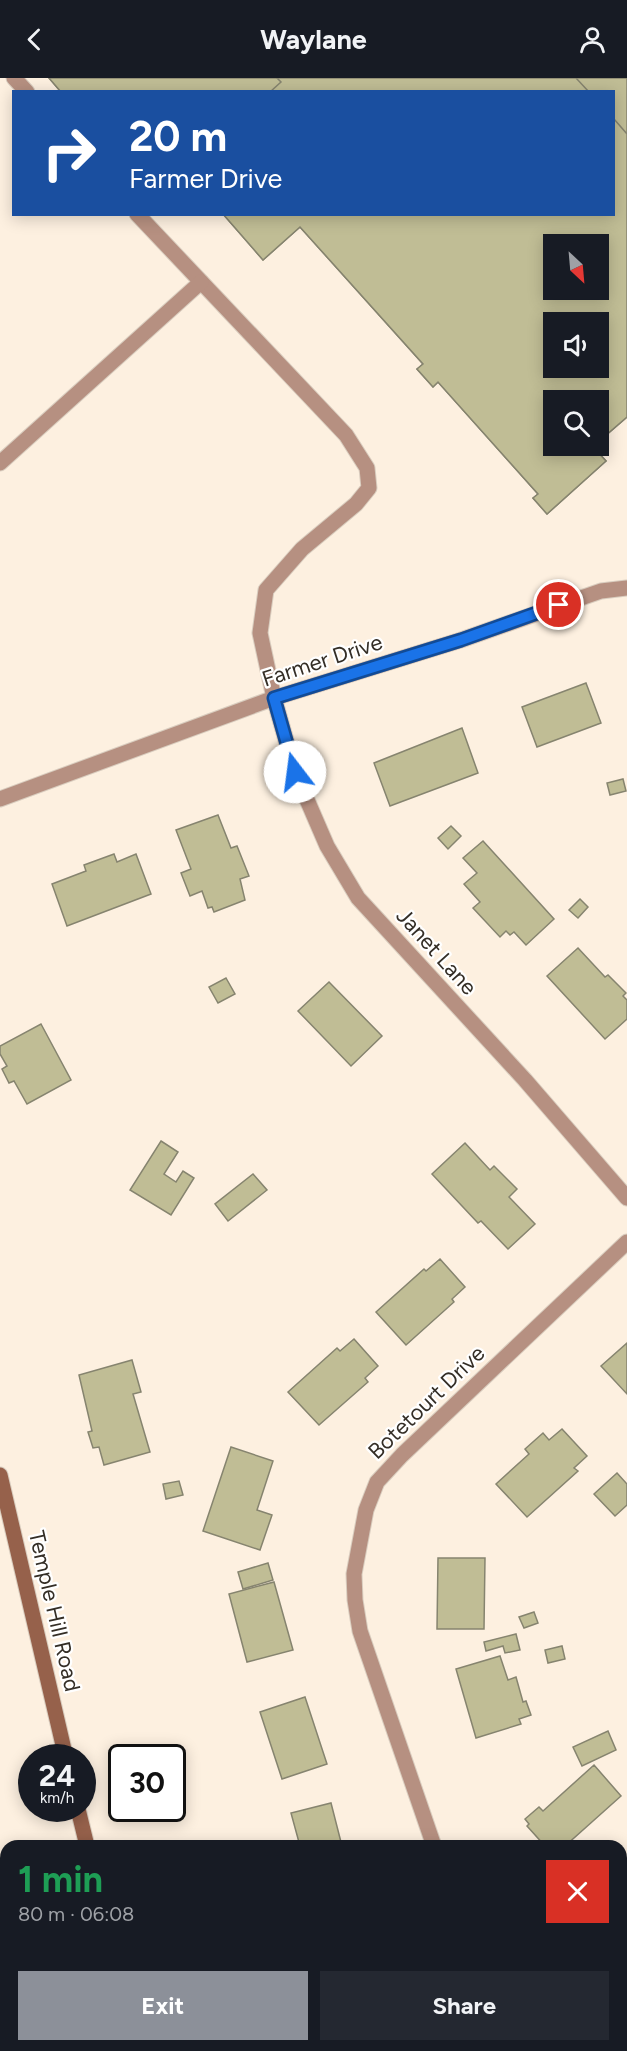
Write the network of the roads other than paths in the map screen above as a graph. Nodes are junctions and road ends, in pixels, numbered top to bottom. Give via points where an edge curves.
1 (14, 78) edge
2 (25, 90) edge
3 (138, 216) edge
4 (201, 282) junction
5 (0, 463) edge
6 (627, 588) edge
7 (274, 698) junction
8 (0, 799) edge
9 (627, 1198) edge
10 (627, 1242) edge
11 (0, 1475) edge
12 (63, 1744) edge
13 (81, 1822) edge
14 (86, 1840) edge
15 (432, 1840) edge

1 - 2 street
3 - 4 street, Janet Lane
4 - 5 street
4 - 7 street, Janet Lane via 346,435 367,468 369,488 356,504 302,549 266,590 260,633
6 - 7 street, Farmer Drive via 601,591 461,640
7 - 8 street, Farmer Drive
7 - 9 street, Janet Lane via 295,772 327,846 357,898 525,1080
10 - 15 street, Botetourt Drive via 402,1455 377,1482 366,1510 354,1574 360,1631
11 - 12 main road, Temple Hill Road
13 - 14 main road

